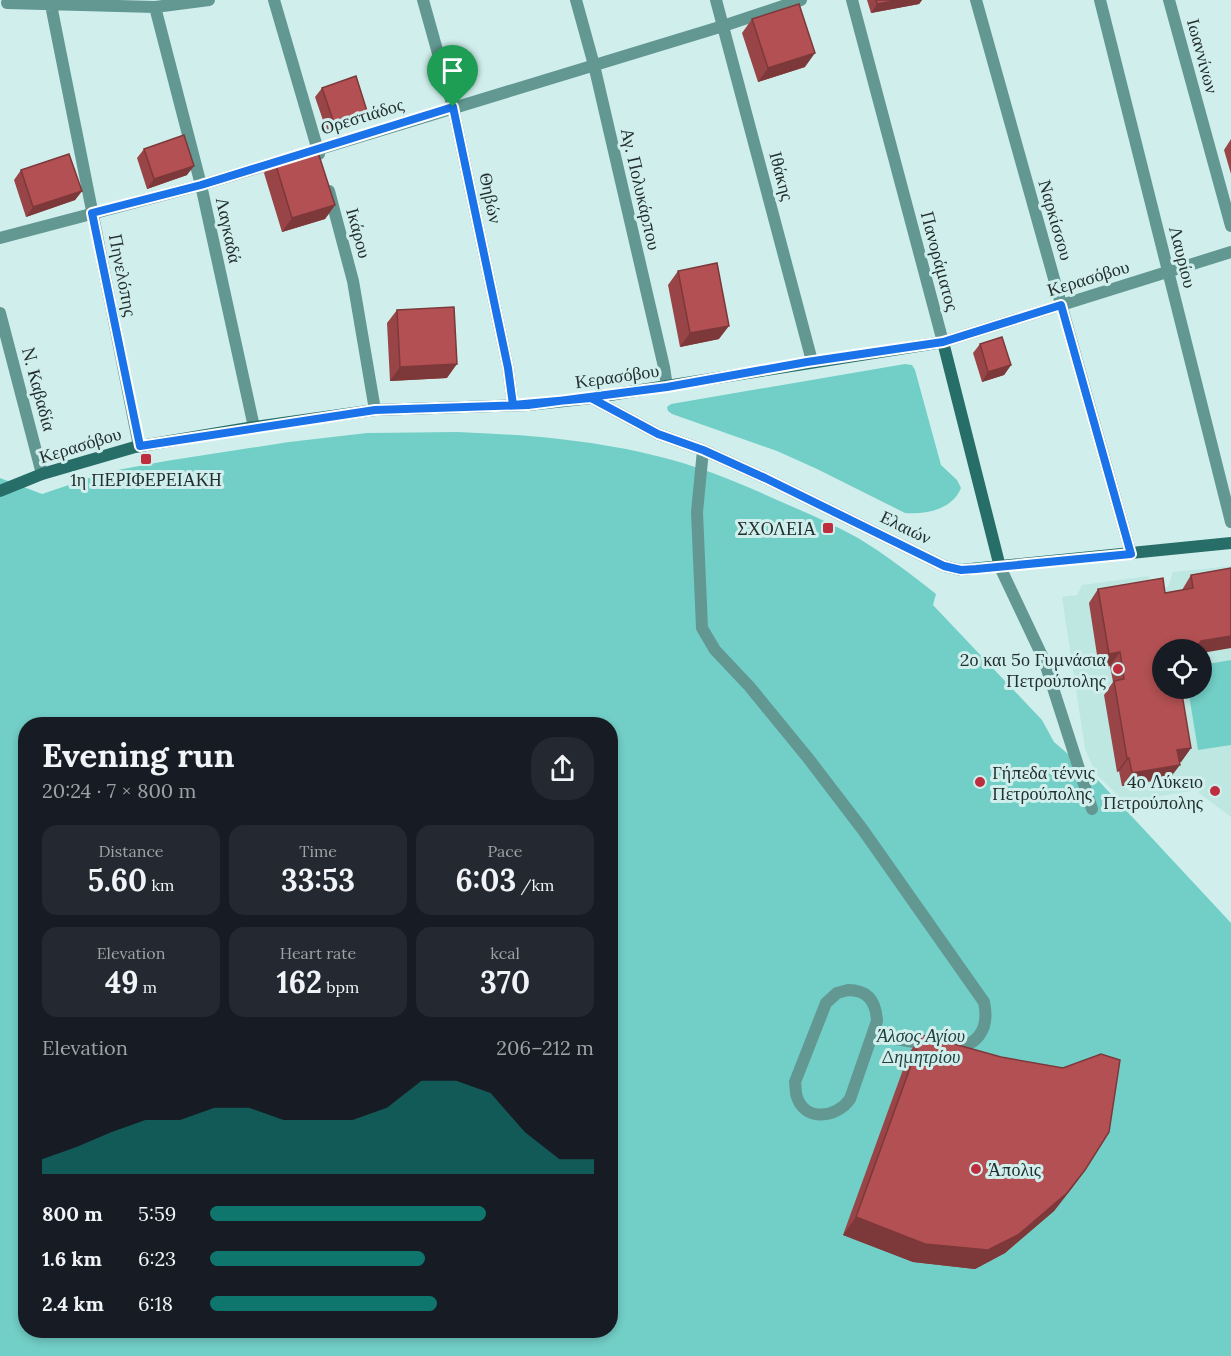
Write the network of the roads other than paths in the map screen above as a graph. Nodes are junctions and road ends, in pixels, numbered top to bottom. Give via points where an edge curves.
1 (209, 0) edge
2 (274, 0) edge
3 (423, 0) edge
4 (576, 0) edge
5 (716, 0) edge
6 (801, 0) edge
7 (852, 0) edge
8 (976, 0) edge
9 (1100, 0) edge
10 (1169, 0) edge
11 (7, 3) dead end
12 (51, 5) junction
13 (155, 7) junction
14 (723, 26) junction
15 (594, 65) junction
16 (453, 107) junction
17 (317, 148) junction
18 (201, 185) junction
19 (92, 213) junction
20 (1231, 226) edge
21 (0, 238) edge
22 (1231, 252) edge
23 (1168, 272) junction
24 (1061, 305) junction
25 (0, 313) edge
26 (943, 342) junction
27 (812, 361) junction
28 (667, 387) junction
29 (591, 398) junction
30 (513, 405) junction
31 (375, 410) junction
32 (254, 427) junction
33 (140, 446) junction
34 (703, 450) junction
35 (42, 474) junction
36 (0, 491) edge
37 (1231, 522) edge
38 (1231, 543) edge
39 (1131, 554) junction
40 (1000, 567) junction
41 (1092, 809) dead end
42 (873, 1035) junction

1 - 13 street
2 - 17 street, Ικάρου
3 - 16 street, Θηβών
4 - 15 street, Αγ. Πολυκάρπου
5 - 14 street, Ιθάκης
6 - 14 street, Ορεστιάδος
7 - 26 street, Πανοράματος
8 - 24 street, Ναρκίσσου
9 - 23 street, Λαυρίου
10 - 20 street, Ιωαννίνων
11 - 12 street
12 - 13 street
12 - 19 street, Πηνελόπης
13 - 18 street, Λαγκαδά
14 - 15 street, Ορεστιάδος
14 - 27 street, Ιθάκης
15 - 16 street, Ορεστιάδος
15 - 28 street, Αγ. Πολυκάρπου
16 - 17 street, Ορεστιάδος
16 - 30 street, Θηβών
17 - 18 street, Ορεστιάδος
17 - 31 street, Ικάρου via 353,280
18 - 19 street, Ορεστιάδος
18 - 32 street, Λαγκαδά
19 - 21 street, Ορεστιάδος
19 - 33 street, Πηνελόπης
22 - 23 street, Κερασόβου
23 - 24 street, Κερασόβου
23 - 37 street, Λαυρίου
24 - 26 street, Κερασόβου
24 - 39 street, Ναρκίσσου
25 - 35 street, N. Καβαδία
26 - 27 street, Κερασόβου
26 - 40 street, Πανοράματος
27 - 28 street, Κερασόβου
28 - 29 street, Κερασόβου
29 - 30 street, Κερασόβου
29 - 34 street, Ελαιών via 658,434
30 - 31 street, Κερασόβου
31 - 32 street, Κερασόβου
32 - 33 street, Κερασόβου
33 - 35 street, Κερασόβου
34 - 40 street, Ελαιών via 944,566 961,570
34 - 42 street via 697,512 702,628 715,650 749,686 863,830 984,1002 987,1015 982,1030 966,1046 950,1048
35 - 36 street, Κερασόβου
38 - 39 street, Ελαιών
39 - 40 street, Ελαιών
40 - 41 street via 1044,660
42 - 42 street via 878,1021 876,1009 863,992 837,993 826,1003 795,1082 796,1096 807,1110 829,1115 845,1106

